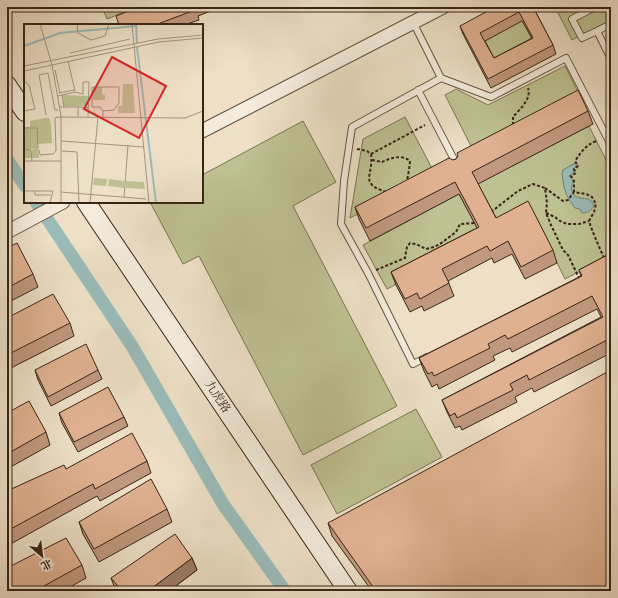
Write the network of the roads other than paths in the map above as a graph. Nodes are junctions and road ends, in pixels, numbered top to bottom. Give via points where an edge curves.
1 (443, 7) edge
2 (595, 7) edge
3 (413, 22) junction
4 (611, 24) edge
5 (597, 31) junction
6 (611, 59) edge
7 (441, 78) junction
8 (7, 85) edge
9 (418, 90) junction
10 (24, 110) edge
11 (203, 130) edge
12 (611, 145) edge
13 (458, 168) edge
14 (61, 203) edge
15 (87, 203) edge
16 (7, 232) edge
17 (434, 354) edge
18 (348, 591) edge

1 - 3 street
2 - 5 lane via 572,19 582,38
3 - 7 lane
3 - 11 street
4 - 5 lane
5 - 6 lane
7 - 9 lane
7 - 12 lane via 491,97 566,58
8 - 10 street
9 - 13 lane
9 - 17 lane via 352,127 341,224 413,364
14 - 16 street
15 - 18 street, 九虎路

